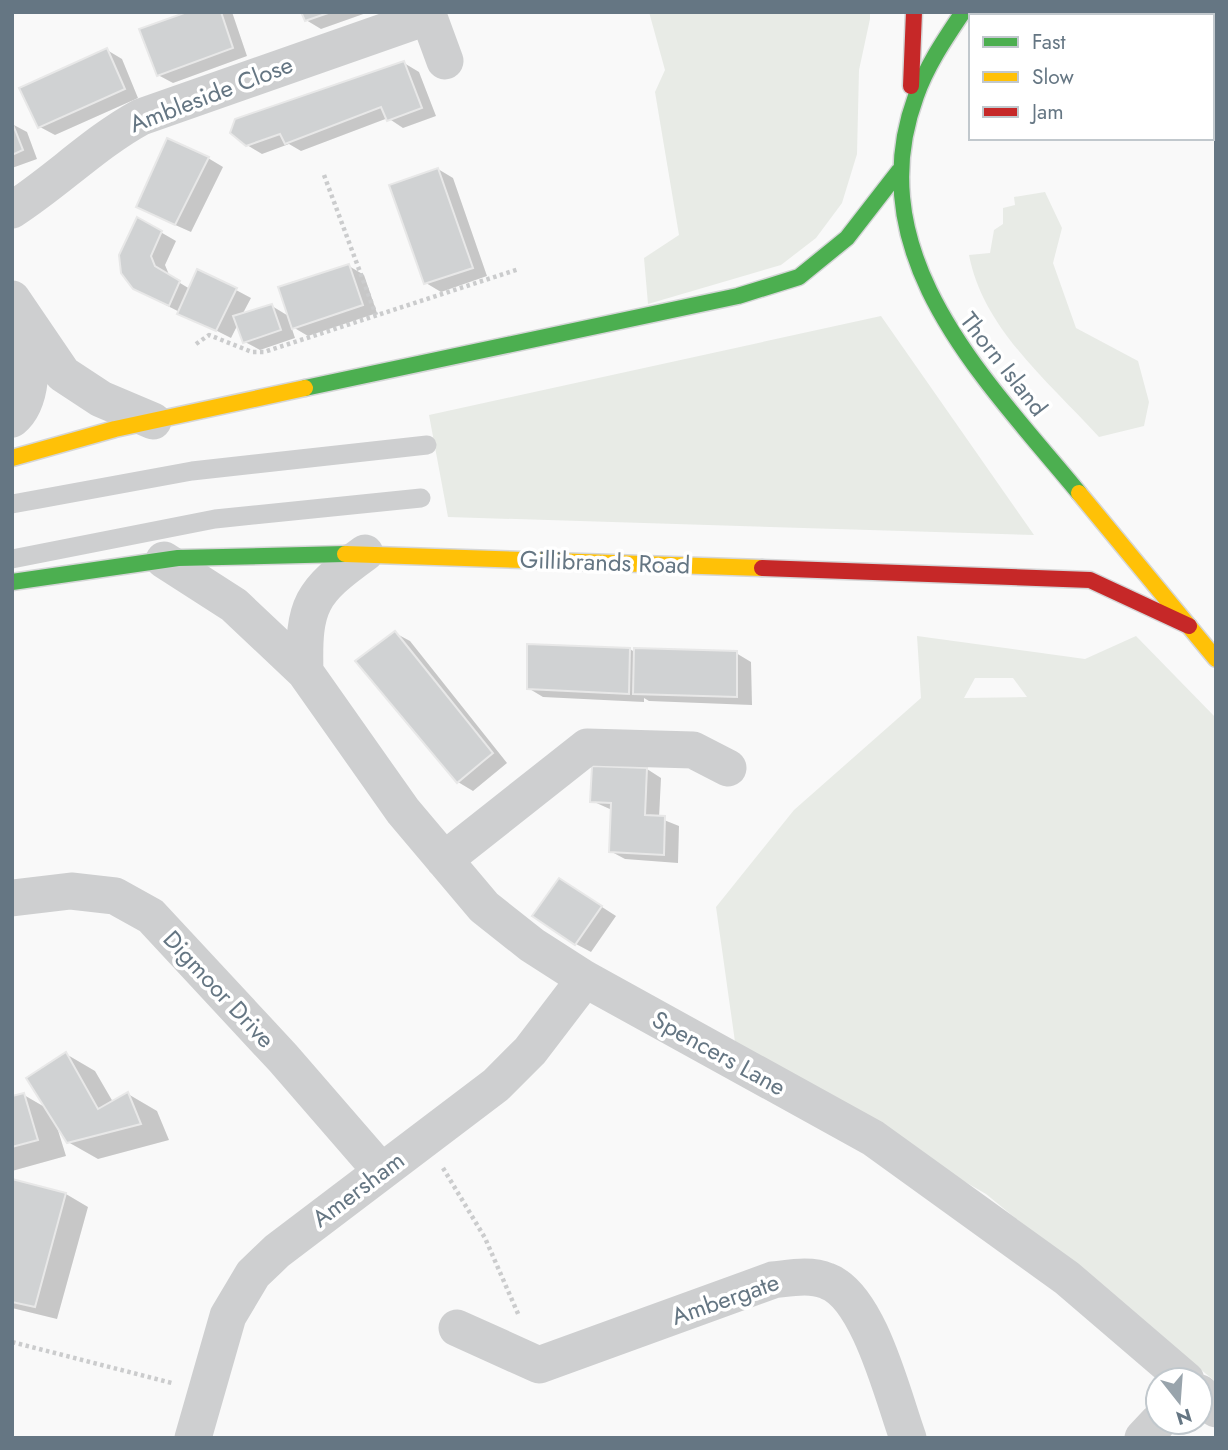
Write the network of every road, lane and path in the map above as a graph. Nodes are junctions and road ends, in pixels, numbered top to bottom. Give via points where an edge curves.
1 (914, 12) edge
2 (963, 12) edge
3 (428, 14) edge
4 (446, 61) dead end
5 (907, 116) junction
6 (899, 171) junction
7 (324, 175) dead end
8 (12, 210) edge
9 (519, 269) dead end
10 (20, 312) edge
11 (376, 315) junction
12 (196, 344) dead end
13 (12, 419) edge
14 (153, 421) junction
15 (427, 446) dead end
16 (12, 458) edge
17 (421, 498) dead end
18 (12, 504) edge
19 (365, 553) junction
20 (12, 559) edge
21 (164, 560) junction
22 (12, 582) edge
23 (1189, 626) junction
24 (1216, 659) edge
25 (305, 672) junction
26 (728, 768) dead end
27 (444, 860) junction
28 (12, 898) edge
29 (584, 979) junction
30 (426, 1138) junction
31 (381, 1171) junction
32 (457, 1328) dead end
33 (12, 1342) edge
34 (538, 1365) junction
35 (1170, 1366) edge
36 (206, 1392) junction
37 (193, 1438) edge
38 (908, 1438) edge

1 - 5 street
2 - 5 street, Thorn Island via 943,38
3 - 4 street, Ambleside Close
3 - 8 street, Ambleside Close via 141,117 111,134
5 - 6 street, Thorn Island
6 - 14 street via 847,238 799,277 738,296
6 - 23 street, Thorn Island via 905,228 937,316
7 - 11 path
9 - 11 path
10 - 13 street via 31,355 22,410
10 - 14 street via 63,374 101,399
11 - 12 path via 264,352 252,352 209,335
14 - 16 street
15 - 18 lane via 192,471
17 - 20 lane via 215,519
19 - 21 street, Gillibrands Road
19 - 23 street, Gillibrands Road via 1090,580
19 - 25 street via 329,579 312,602 304,633
21 - 22 street, Gillibrands Road
21 - 25 street, Spencers Lane via 234,606
23 - 24 street, Thorn Island
25 - 27 street, Spencers Lane via 403,811
26 - 27 street via 693,750 587,747
27 - 29 street, Spencers Lane via 484,907
28 - 31 street, Digmoor Drive via 71,891 115,896 151,916 284,1058
29 - 30 street, Amersham via 530,1051
29 - 35 street, Spencers Lane via 873,1138 1067,1278
30 - 31 street, Amersham
30 - 34 path via 485,1238
31 - 36 street, Amersham via 253,1274 228,1316
32 - 34 street
33 - 36 path
34 - 38 street, Ambergate via 773,1280 801,1276 828,1281 851,1296 864,1318
36 - 37 street, Amersham

